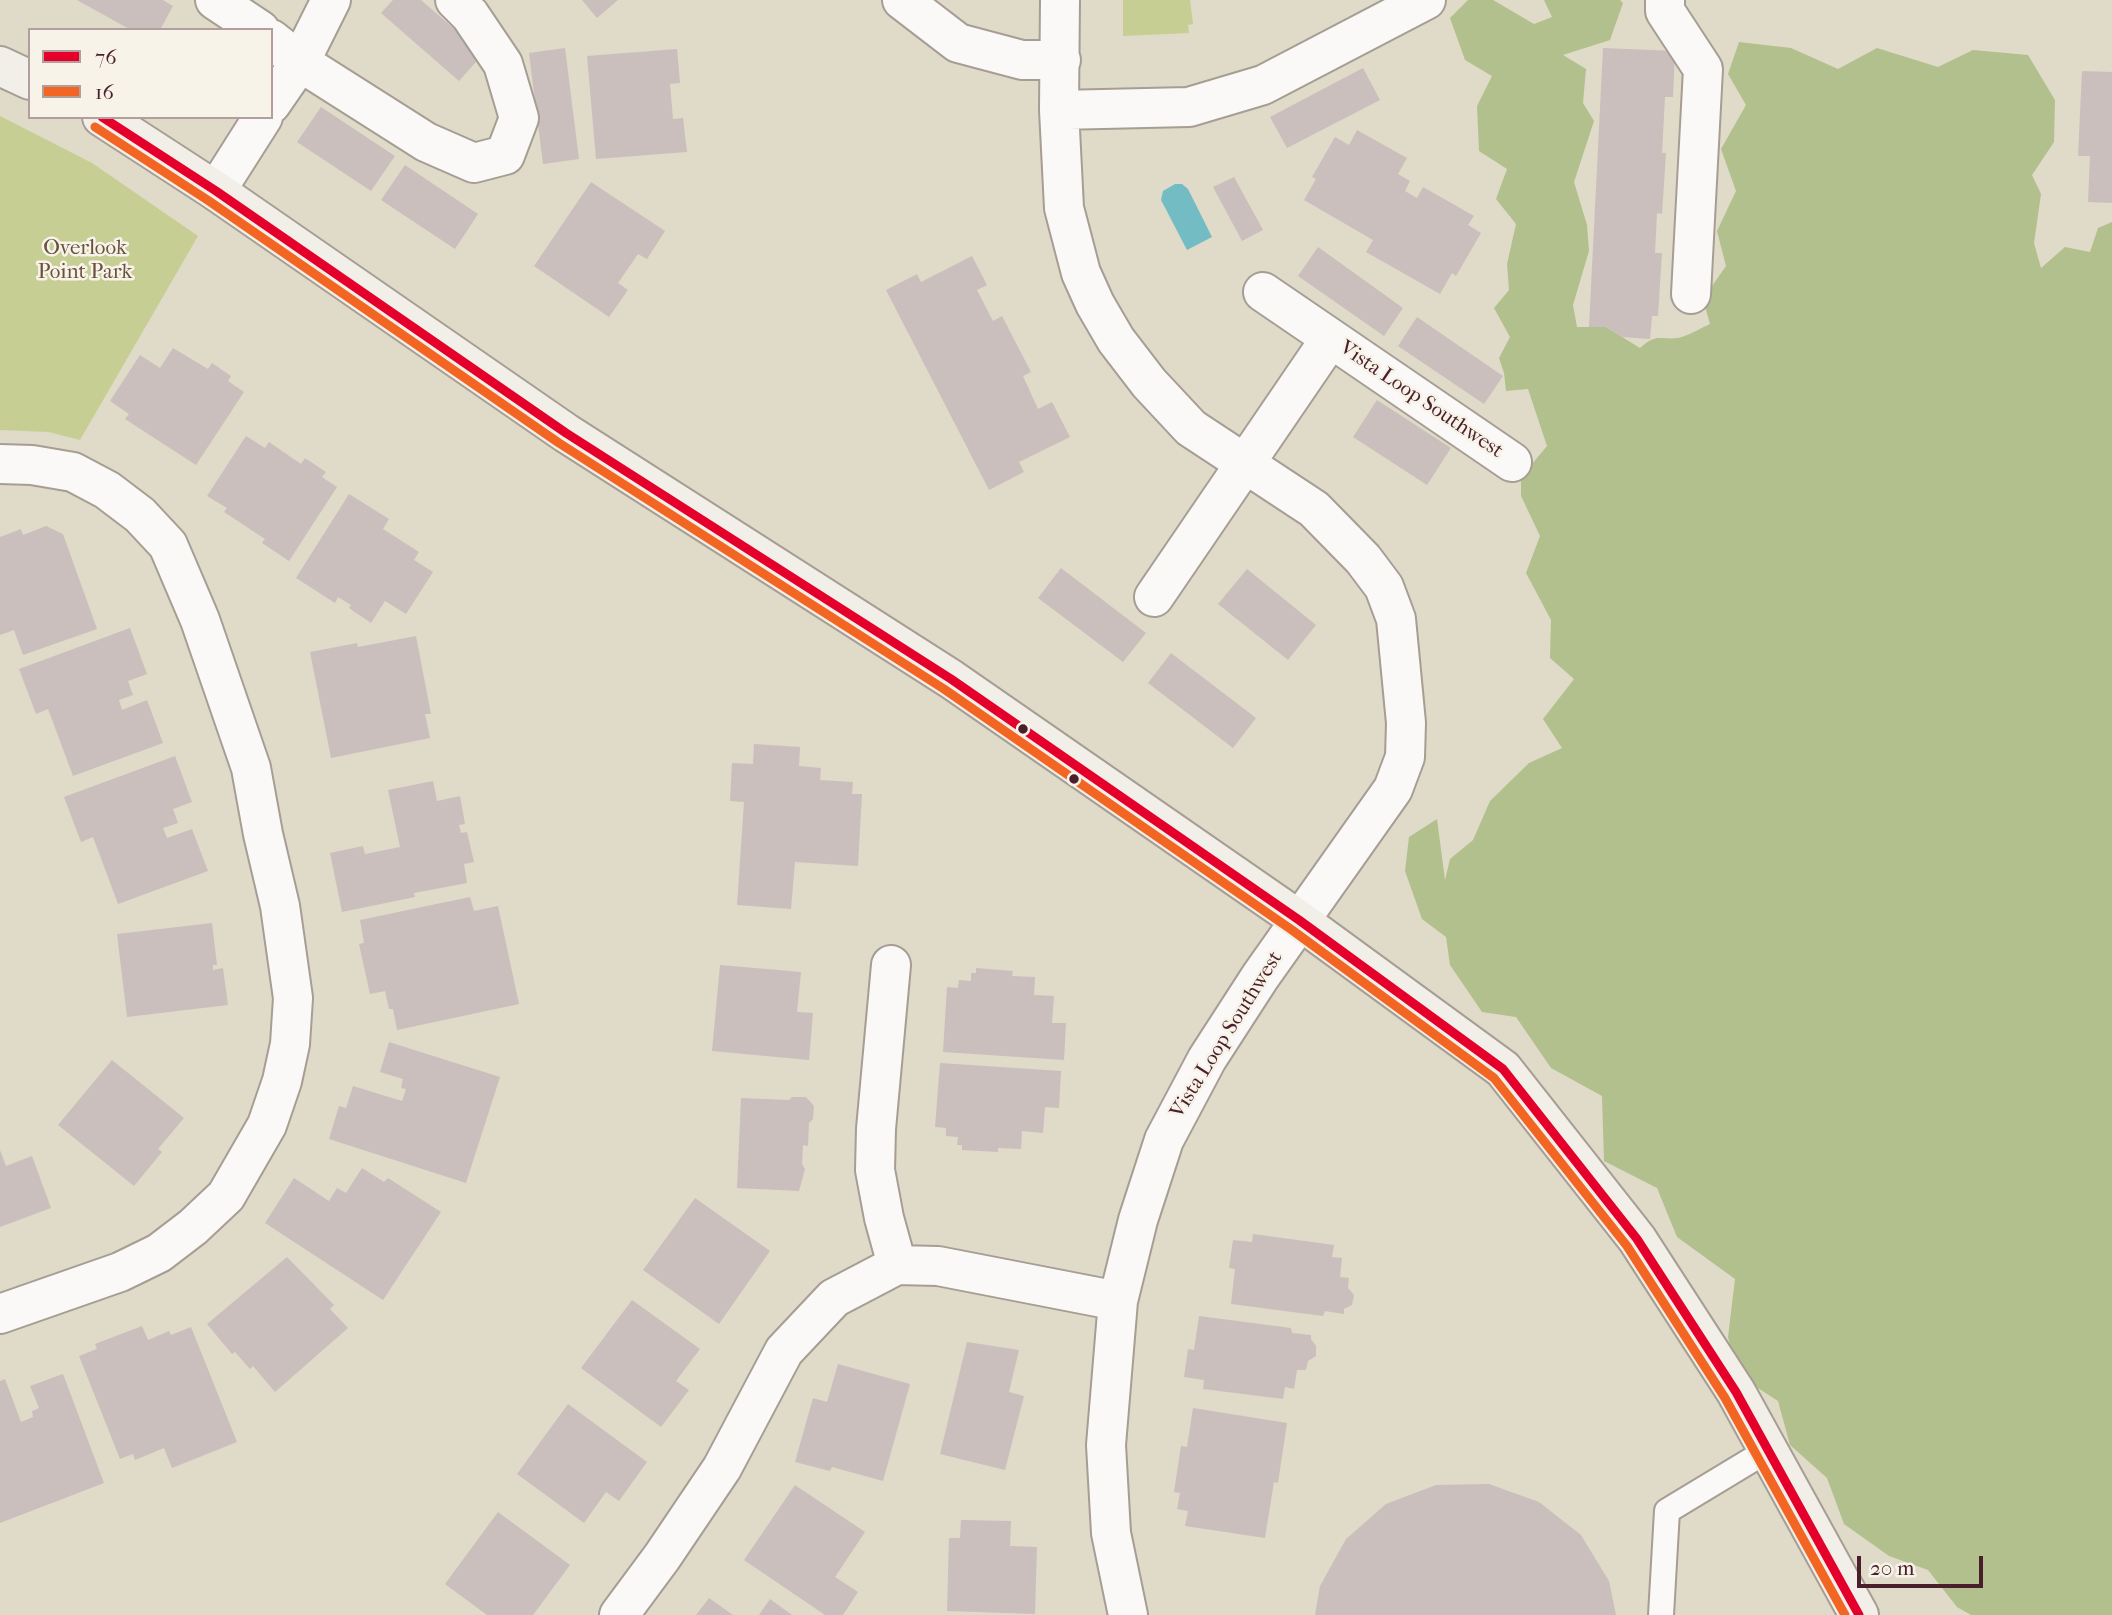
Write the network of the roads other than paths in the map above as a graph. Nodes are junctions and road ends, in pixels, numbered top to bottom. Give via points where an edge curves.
1 (215, 0) edge
2 (331, 0) edge
3 (455, 0) edge
4 (902, 0) edge
5 (1060, 0) edge
6 (1426, 0) edge
7 (1665, 0) edge
8 (257, 28) edge
9 (285, 50) edge
10 (1061, 60) junction
11 (0, 66) edge
12 (28, 79) edge
13 (273, 96) edge
14 (1059, 110) junction
15 (105, 119) edge
16 (261, 119) edge
17 (216, 191) junction
18 (1263, 292) dead end
19 (1691, 294) dead end
20 (1330, 339) junction
21 (1512, 462) dead end
22 (0, 464) edge
23 (1245, 465) junction
24 (1154, 597) dead end
25 (1299, 920) junction
26 (891, 965) dead end
27 (897, 1265) junction
28 (1118, 1301) junction
29 (0, 1314) edge
30 (1768, 1450) junction
31 (619, 1615) edge
32 (1128, 1615) edge
33 (1661, 1615) edge
34 (1859, 1615) edge

1 - 8 street
2 - 9 street
3 - 9 street via 503,64 519,118 505,155 474,163 426,142
4 - 10 street via 958,43 1022,60
5 - 10 street, Vista Loop Southwest
6 - 14 street via 1263,85 1189,107
7 - 19 street via 1665,11 1703,69
9 - 13 street
10 - 14 street, Vista Loop Southwest
11 - 12 street
14 - 23 street, Vista Loop Southwest via 1064,208 1094,304 1149,383 1191,428
15 - 17 street
16 - 17 street
17 - 25 street via 566,433 951,679
18 - 20 street, Vista Loop Southwest
20 - 21 street, Vista Loop Southwest
20 - 23 street, Vista Loop Southwest
22 - 29 street via 73,472 140,514 168,545 200,620 251,768 280,906 293,998 290,1044 271,1114 226,1196 159,1253 120,1272
23 - 24 street, Vista Loop Southwest
23 - 25 street, Vista Loop Southwest via 1314,509 1384,587 1396,619 1405,757 1393,789
25 - 28 street, Vista Loop Southwest via 1207,1059 1164,1140
25 - 30 street via 1503,1069 1637,1239
26 - 27 street via 875,1170
27 - 28 street via 938,1266
27 - 31 street via 834,1298 784,1351 722,1468
28 - 32 street, Vista Loop Southwest via 1105,1446 1111,1533
30 - 33 lane via 1667,1511
30 - 34 street

